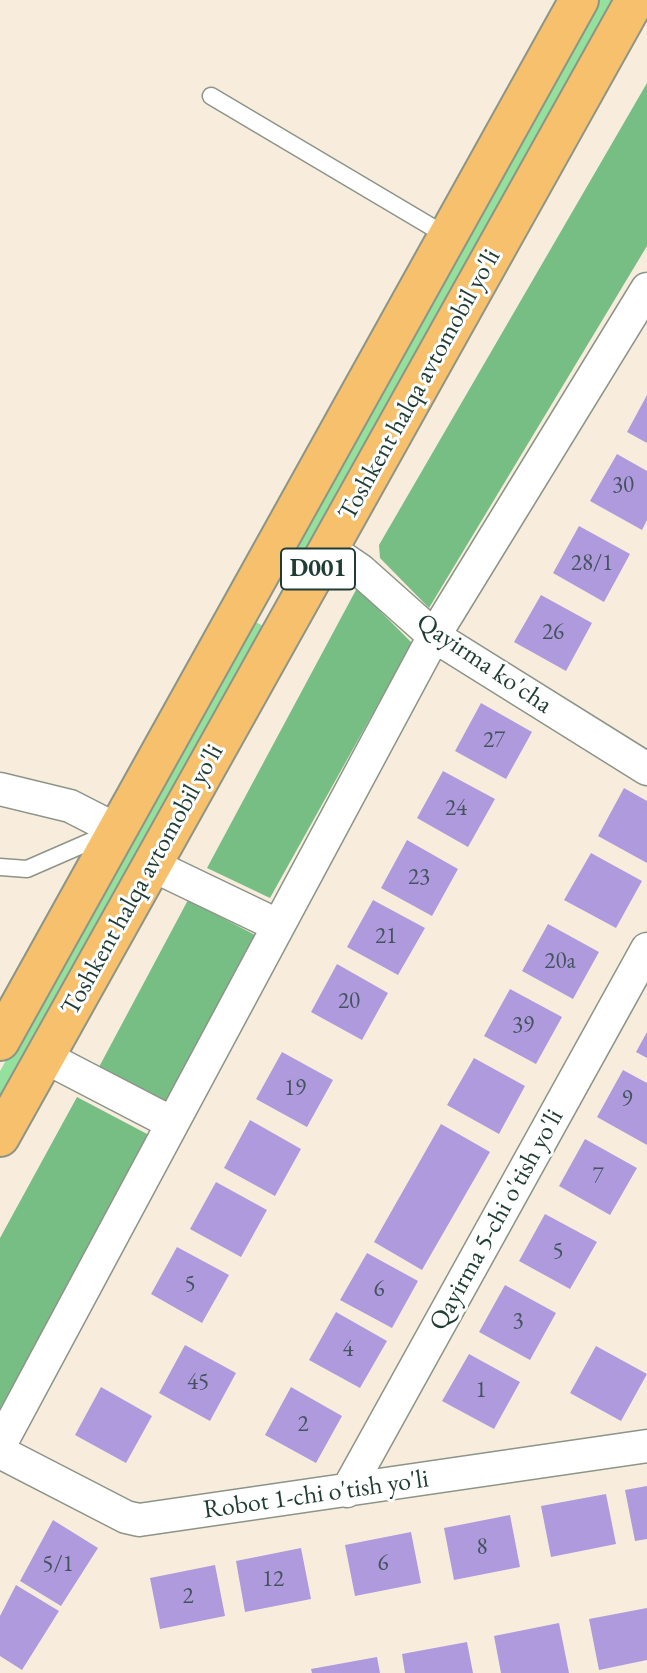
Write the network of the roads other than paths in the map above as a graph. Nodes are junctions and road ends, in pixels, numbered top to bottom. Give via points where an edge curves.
1 (579, 0) edge
2 (635, 0) edge
3 (211, 96) dead end
4 (447, 236) junction
5 (647, 289) edge
6 (329, 549) junction
7 (255, 582) junction
8 (297, 605) junction
9 (434, 636) junction
10 (647, 769) edge
11 (0, 789) edge
12 (117, 830) junction
13 (152, 865) junction
14 (0, 867) edge
15 (277, 925) junction
16 (647, 949) edge
17 (0, 1041) edge
18 (45, 1057) junction
19 (172, 1123) junction
20 (0, 1137) edge
21 (0, 1445) edge
22 (647, 1446) edge
23 (0, 1452) edge
24 (347, 1491) junction

1 - 4 highway, Toshkent halqa avtomobil yo'li / D001
2 - 6 highway, Toshkent halqa avtomobil yo'li / D001
3 - 4 lane
4 - 7 highway, Toshkent halqa avtomobil yo'li / D001
5 - 9 street
6 - 8 highway, Toshkent halqa avtomobil yo'li / D001
6 - 9 street, Qayirma ko'cha via 360,570
7 - 8 highway
7 - 12 highway, Toshkent halqa avtomobil yo'li / D001
8 - 13 highway, Toshkent halqa avtomobil yo'li / D001
9 - 10 street, Qayirma ko'cha
9 - 15 street
11 - 12 street via 70,806
12 - 14 lane via 27,869
12 - 17 highway, Toshkent halqa avtomobil yo'li / D001
13 - 15 street
13 - 18 highway, Toshkent halqa avtomobil yo'li / D001
15 - 19 street
16 - 24 street, Qayirma 5-chi o'tish yo'li
18 - 19 street
18 - 20 highway, Toshkent halqa avtomobil yo'li / D001
19 - 21 street
22 - 24 street, Robot 1-chi o'tish yo'li
23 - 24 street, Robot 1-chi o'tish yo'li via 139,1520

